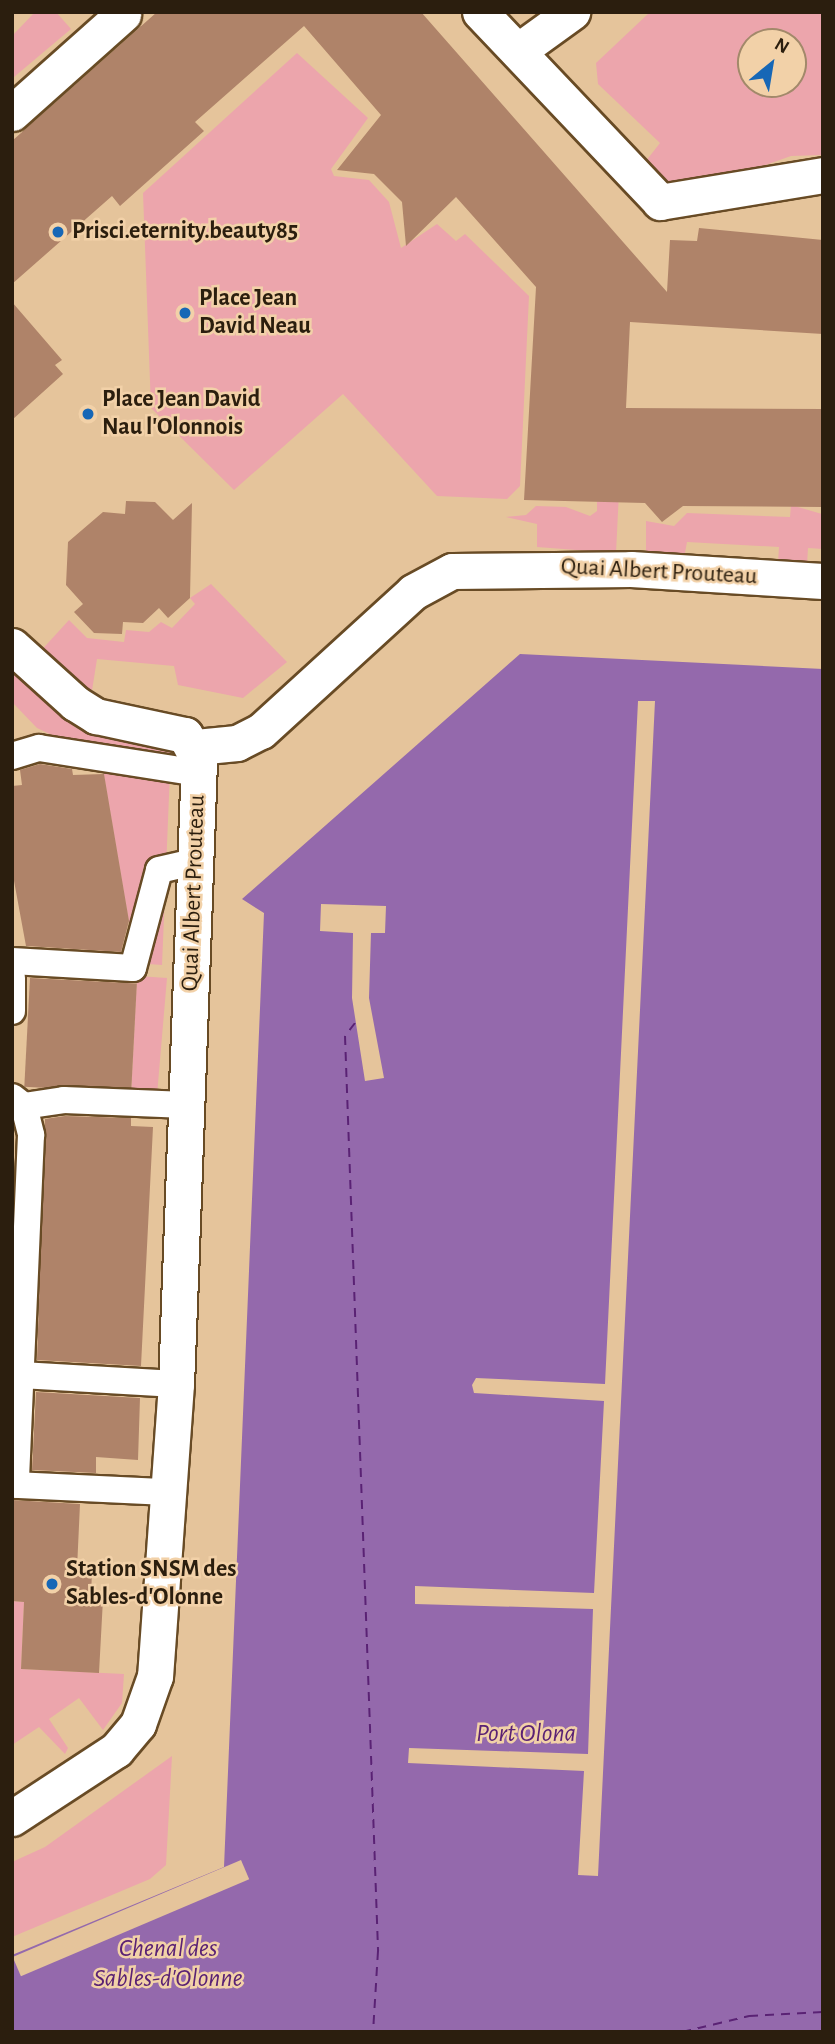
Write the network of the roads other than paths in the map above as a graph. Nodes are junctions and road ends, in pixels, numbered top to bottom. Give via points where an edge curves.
1 (481, 12) edge
2 (572, 12) edge
3 (123, 13) edge
4 (518, 51) junction
5 (12, 113) edge
6 (823, 176) edge
7 (823, 582) edge
8 (12, 646) edge
9 (12, 756) edge
10 (197, 760) junction
11 (195, 862) junction
12 (12, 961) edge
13 (12, 978) edge
14 (12, 1011) edge
15 (18, 1101) edge
16 (186, 1105) junction
17 (21, 1375) junction
18 (176, 1384) junction
19 (164, 1492) junction
20 (12, 1818) edge

1 - 4 street
2 - 4 street
3 - 5 street
4 - 6 street via 660,202
7 - 10 street, Quai Albert Prouteau via 631,569 452,571 413,592 261,731
8 - 10 street via 96,716 185,735
9 - 10 street via 39,748
10 - 11 street, Quai Albert Prouteau
11 - 12 street via 159,870 134,968
11 - 16 street, Quai Albert Prouteau
13 - 14 street
15 - 16 street
15 - 17 street via 31,1135
16 - 18 street, Quai Albert Prouteau
17 - 18 street
17 - 19 street via 16,1485
18 - 19 street, Quai Albert Prouteau
19 - 20 street, Quai Albert Prouteau via 155,1676 138,1724 116,1750

